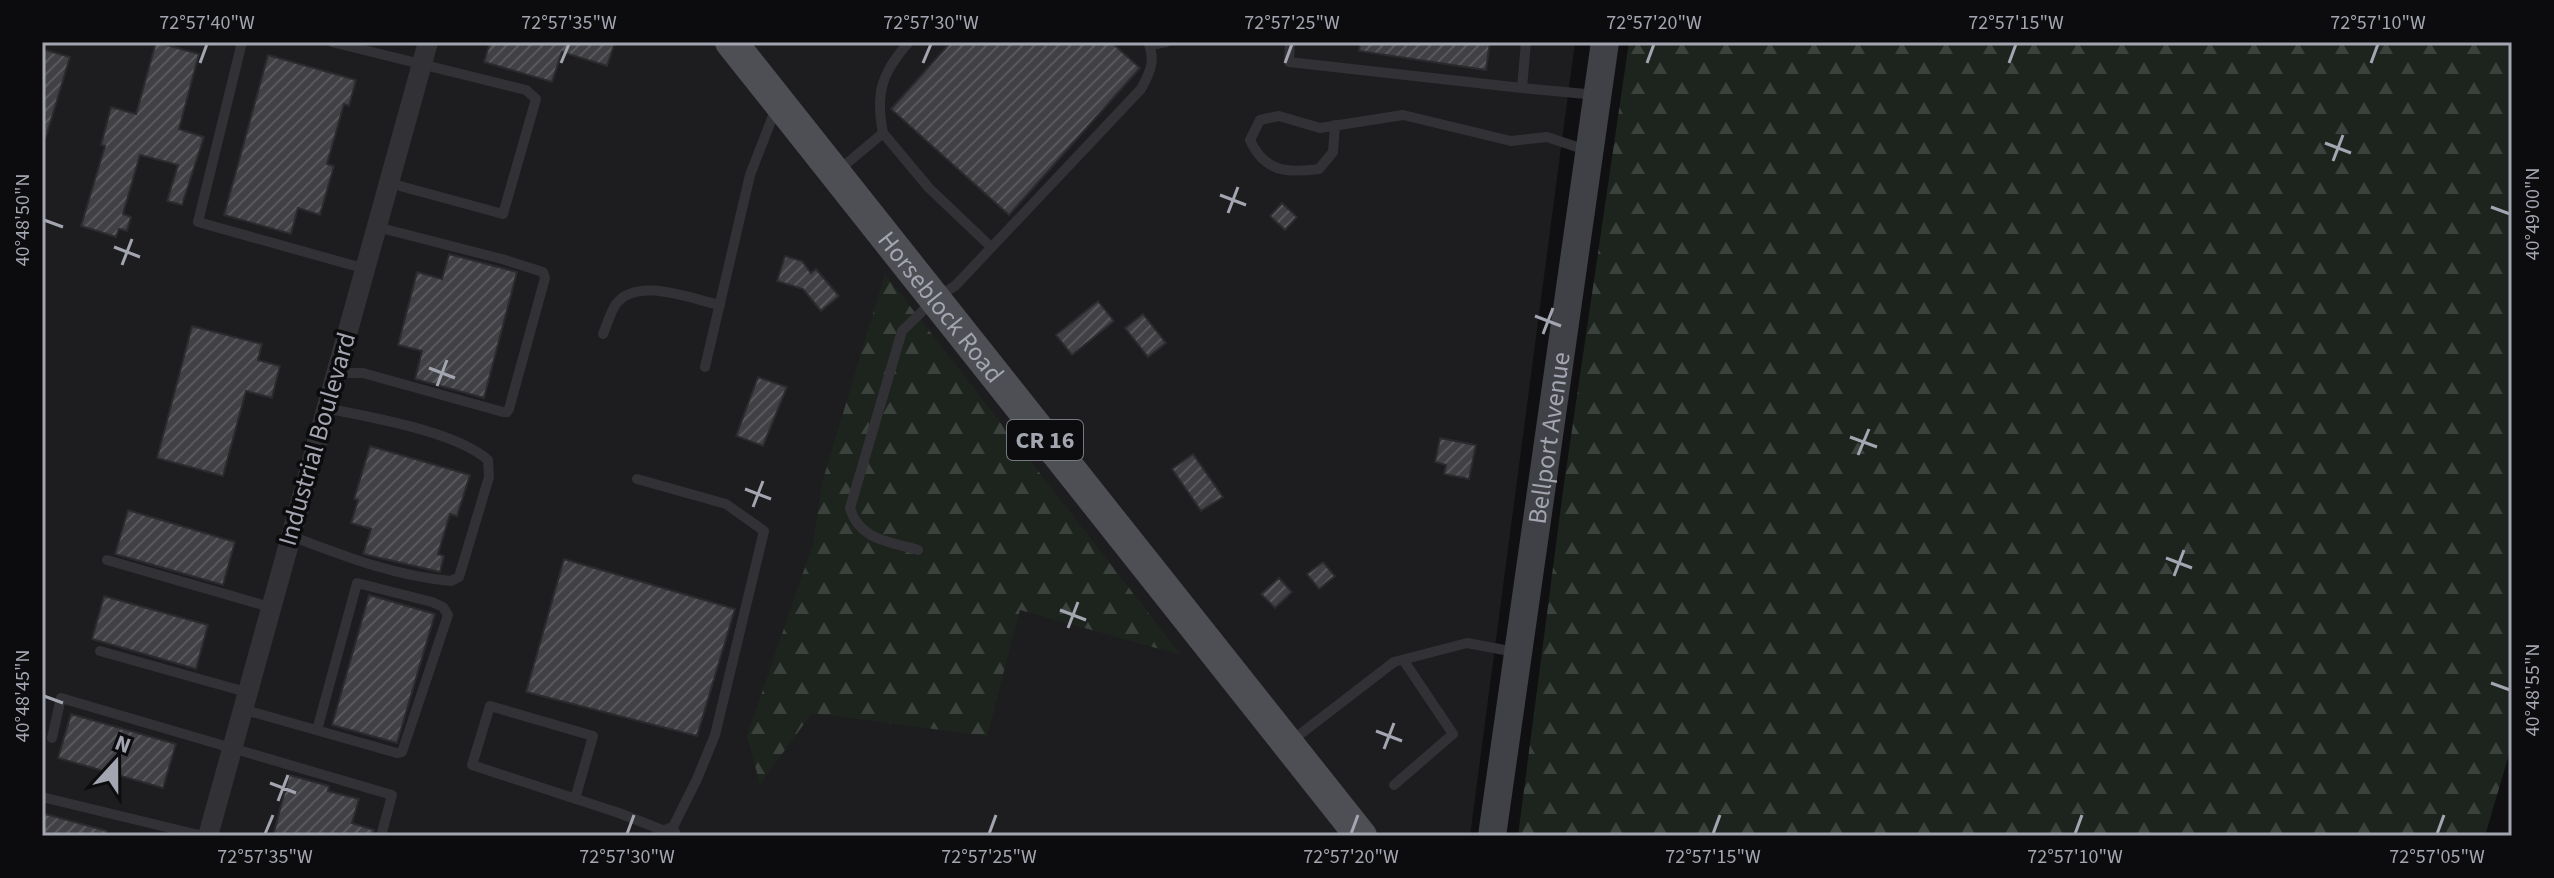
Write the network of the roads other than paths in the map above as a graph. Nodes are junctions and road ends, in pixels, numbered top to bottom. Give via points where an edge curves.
1 (242, 42) edge
2 (332, 42) edge
3 (428, 42) edge
4 (731, 42) edge
5 (909, 42) edge
6 (1166, 42) edge
7 (1290, 42) edge
8 (1526, 42) edge
9 (1605, 42) edge
10 (1149, 44) edge
11 (422, 63) junction
12 (1522, 88) junction
13 (1597, 95) junction
14 (778, 103) junction
15 (1335, 125) junction
16 (883, 133) junction
17 (1590, 151) junction
18 (835, 174) junction
19 (389, 183) junction
20 (377, 227) junction
21 (991, 247) junction
22 (366, 269) junction
23 (934, 300) junction
24 (720, 305) junction
25 (603, 334) dead end
26 (705, 367) dead end
27 (335, 373) junction
28 (325, 408) junction
29 (637, 479) dead end
30 (290, 536) junction
31 (918, 550) dead end
32 (107, 560) dead end
33 (270, 607) junction
34 (100, 651) dead end
35 (1519, 653) junction
36 (1404, 661) junction
37 (244, 700) junction
38 (317, 730) junction
39 (52, 738) dead end
40 (1288, 743) junction
41 (231, 749) junction
42 (1394, 785) dead end
43 (42, 797) edge
44 (575, 799) junction
45 (670, 835) edge
46 (205, 836) edge
47 (381, 836) edge
48 (1361, 836) edge
49 (1492, 836) edge

1 - 22 lane via 198,222
2 - 11 lane
3 - 11 street, Industrial Boulevard
4 - 14 main road, Horseblock Road / CR 16
5 - 16 lane via 883,78 878,110
6 - 10 lane
7 - 12 lane via 1289,62
8 - 12 lane
9 - 13 main road, Bellport Avenue
10 - 21 lane via 1153,59 1141,89
11 - 19 street, Industrial Boulevard
11 - 19 lane via 532,93 536,99 503,214
12 - 13 lane
13 - 17 main road, Bellport Avenue
14 - 18 main road, Horseblock Road / CR 16
14 - 24 lane via 750,175
15 - 15 lane via 1320,128 1279,116 1260,120 1250,140 1256,153 1290,173 1319,169 1333,152
15 - 17 lane via 1403,115 1511,141 1547,137
16 - 18 lane
16 - 21 lane via 929,188
17 - 35 main road, Bellport Avenue
18 - 23 main road, Horseblock Road / CR 16
19 - 20 street, Industrial Boulevard
20 - 22 street, Industrial Boulevard
20 - 27 lane via 543,272 507,412 363,373
21 - 23 lane
22 - 27 street, Industrial Boulevard
23 - 31 lane via 902,331 850,508 863,531
23 - 40 main road, Horseblock Road / CR 16
24 - 25 lane via 649,289 630,292 616,304
24 - 26 lane
27 - 28 street, Industrial Boulevard
28 - 30 street, Industrial Boulevard
28 - 30 lane via 475,448 488,460 489,477 459,577 451,581 390,572
29 - 45 lane via 726,504 764,531 715,735
30 - 33 street, Industrial Boulevard
32 - 33 lane
33 - 37 street, Industrial Boulevard
34 - 37 lane
35 - 36 lane via 1467,643
35 - 49 main road, Bellport Avenue
36 - 40 lane via 1394,662
36 - 42 lane via 1453,734
37 - 38 lane
37 - 41 street, Industrial Boulevard
38 - 38 lane via 402,752 448,615 443,607 357,583
39 - 41 lane via 61,698
40 - 48 main road, Horseblock Road / CR 16
41 - 46 street, Industrial Boulevard
41 - 47 lane via 392,795
43 - 46 lane
44 - 44 lane via 472,765 490,706 593,736
44 - 45 lane

